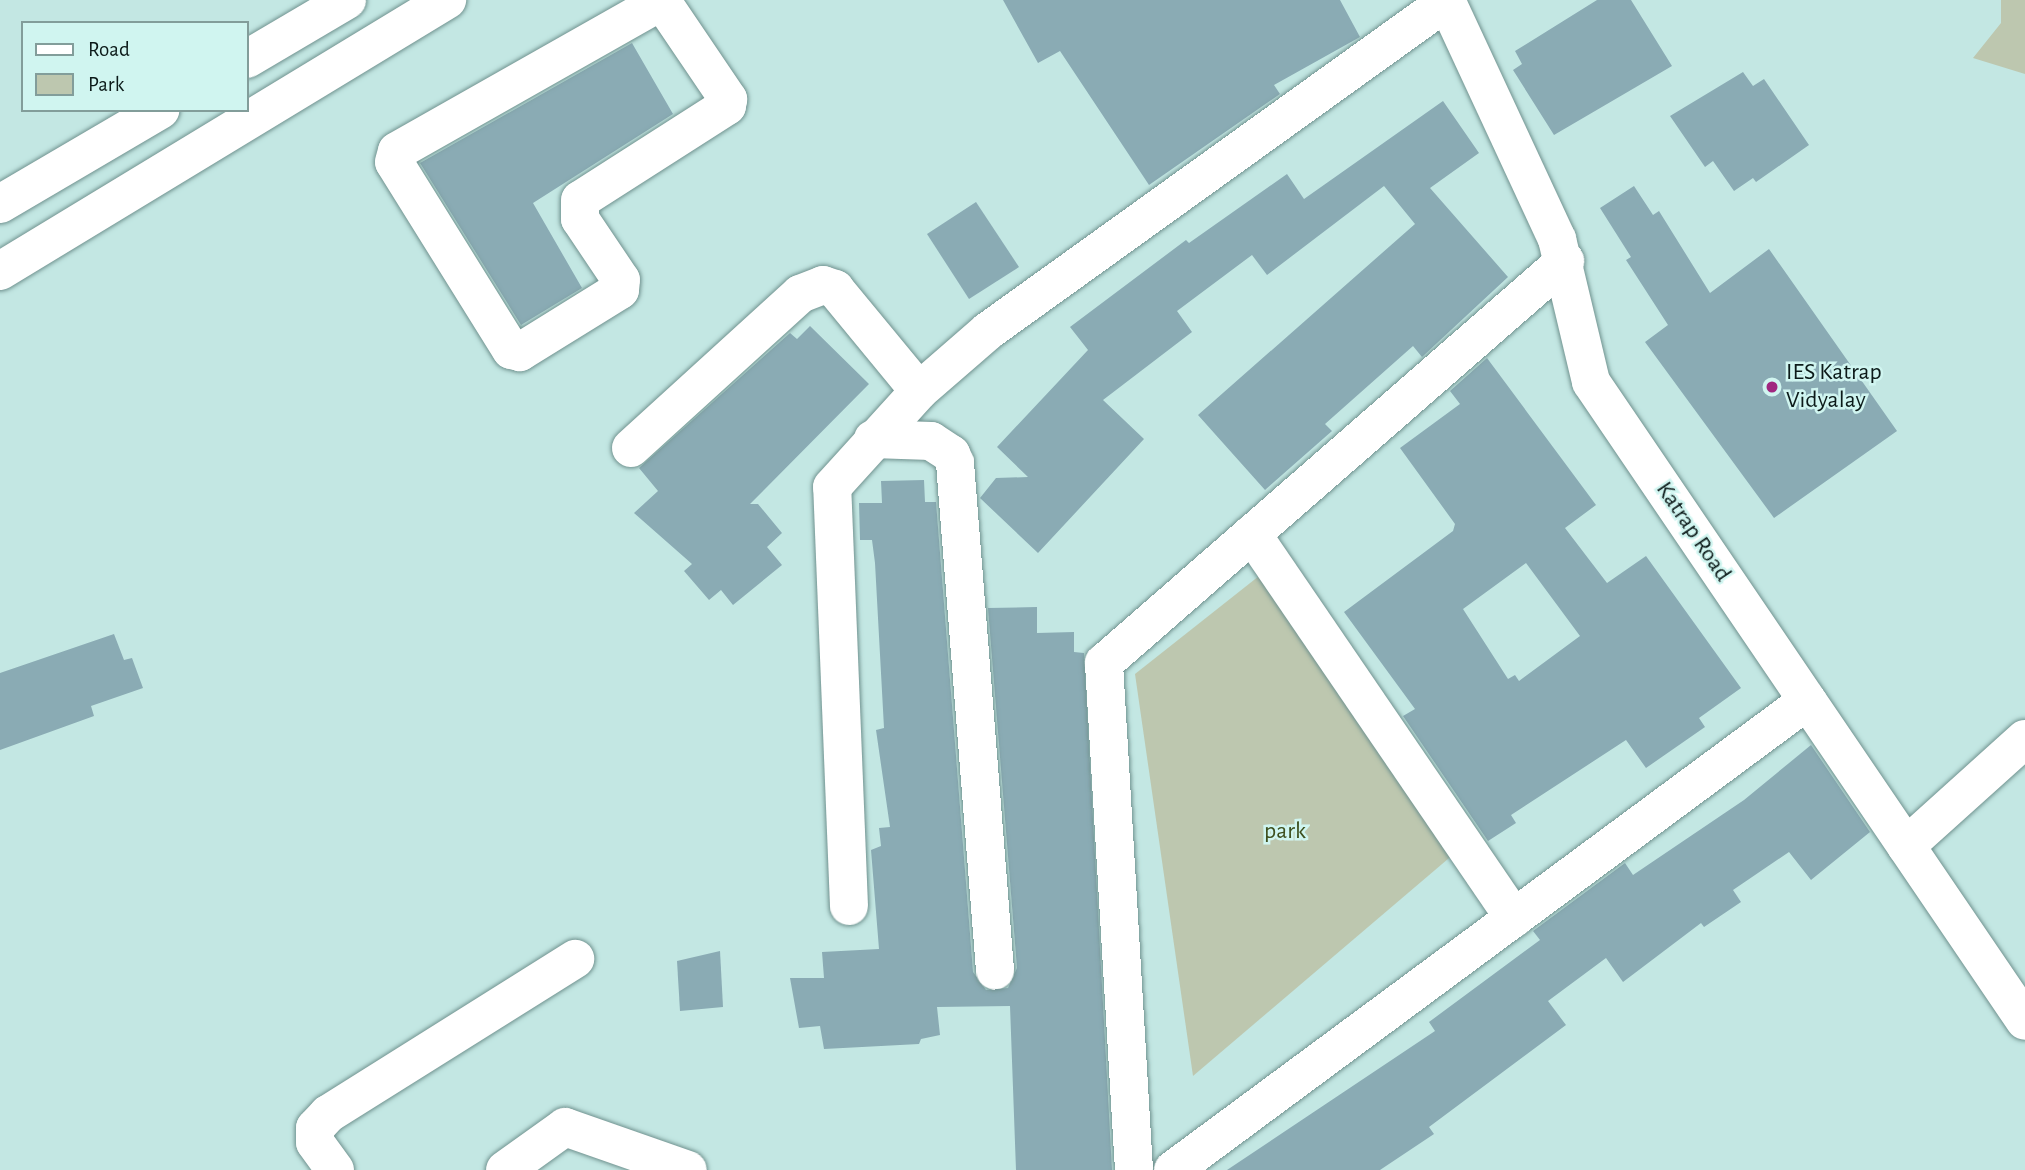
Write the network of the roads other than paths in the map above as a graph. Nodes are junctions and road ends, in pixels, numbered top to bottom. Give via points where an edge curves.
1 (347, 0) edge
2 (447, 0) edge
3 (661, 1) edge
4 (1446, 1) edge
5 (248, 58) edge
6 (157, 112) edge
7 (0, 204) edge
8 (1565, 261) junction
9 (0, 271) edge
10 (919, 391) junction
11 (873, 439) junction
12 (631, 448) dead end
13 (1252, 534) junction
14 (1807, 701) junction
15 (2025, 739) edge
16 (1906, 846) junction
17 (849, 906) dead end
18 (1514, 918) junction
19 (575, 959) dead end
20 (995, 970) dead end
21 (2025, 1021) edge
22 (335, 1170) edge
23 (505, 1170) edge
24 (688, 1170) edge
25 (1134, 1170) edge
26 (1173, 1170) edge

1 - 5 street
2 - 9 street
3 - 3 street via 728,99 727,106 580,200 580,219 621,281 620,290 520,352 511,351 394,162 397,151
4 - 8 street, Katrap Road
4 - 10 street via 988,331
6 - 7 street
8 - 13 street
8 - 14 street, Katrap Road via 1591,382
10 - 11 street
10 - 12 street via 835,289 823,285 800,294
11 - 17 street via 832,487
11 - 20 street via 931,441 951,454 955,463
13 - 18 street
13 - 25 street via 1104,663
14 - 16 street, Katrap Road
14 - 18 street
15 - 16 street
16 - 21 street, Katrap Road
18 - 26 street
19 - 22 street via 328,1114 315,1128 315,1142
23 - 24 street via 565,1127

